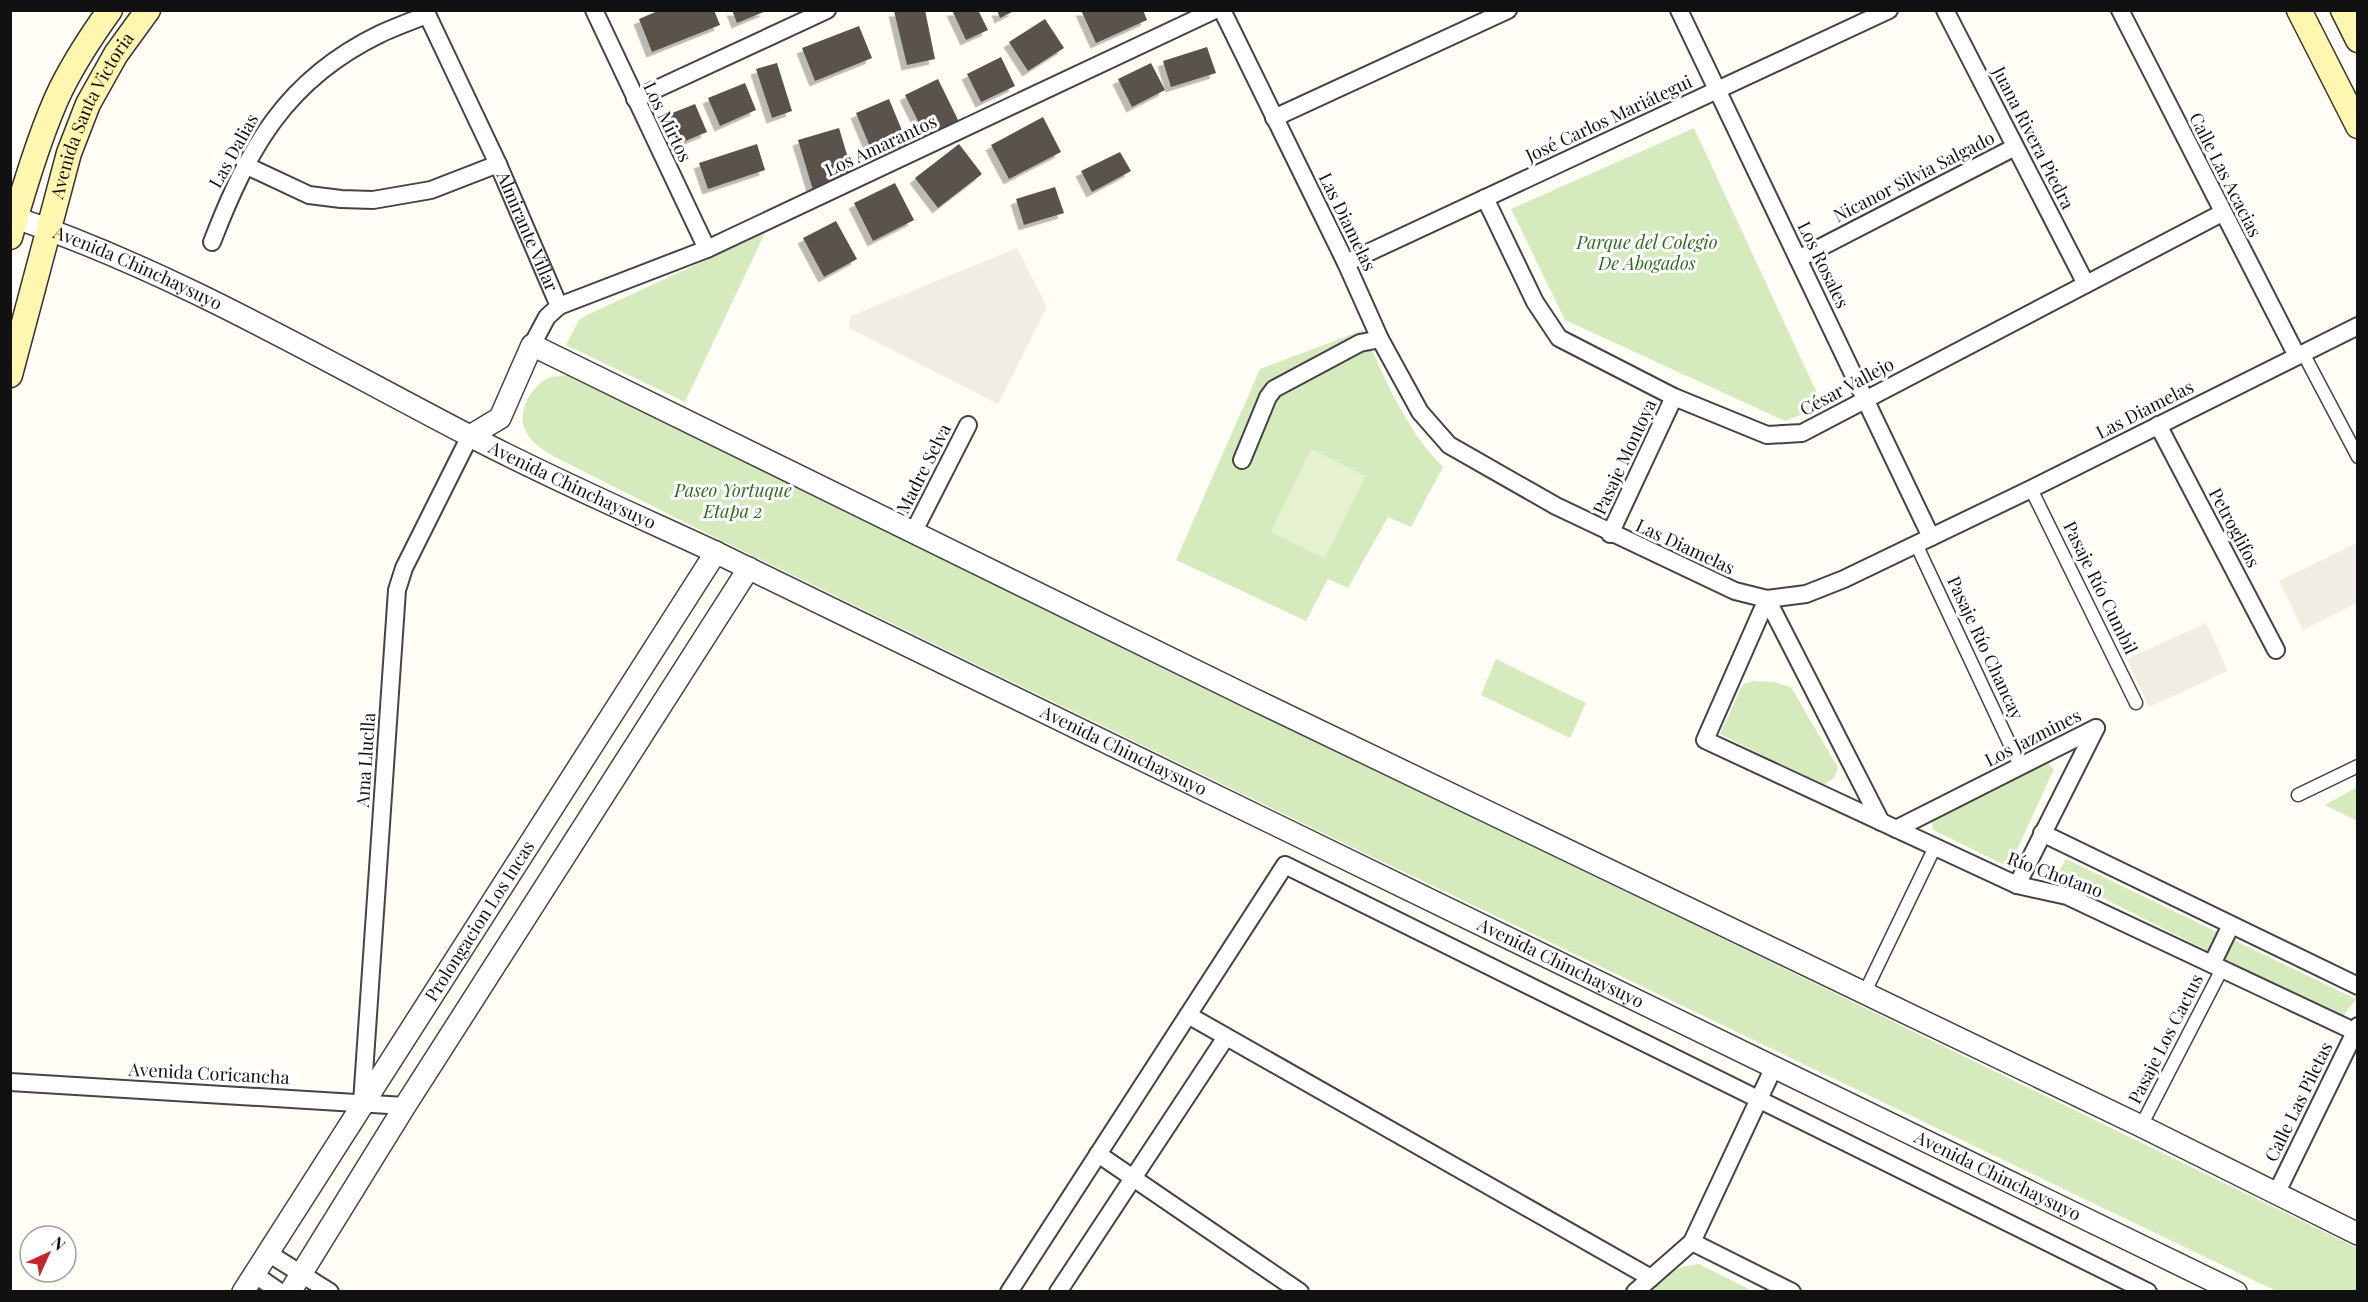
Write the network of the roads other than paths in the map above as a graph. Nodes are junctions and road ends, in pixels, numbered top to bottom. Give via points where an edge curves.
1 (110, 10) edge
2 (148, 10) edge
3 (594, 10) edge
4 (827, 10) edge
5 (1215, 10) edge
6 (1222, 10) edge
7 (1508, 10) edge
8 (1679, 10) edge
9 (1889, 10) edge
10 (1945, 10) edge
11 (2299, 10) edge
12 (2343, 10) edge
13 (2123, 11) edge
14 (426, 13) edge
15 (2358, 40) edge
16 (1717, 90) junction
17 (635, 99) junction
18 (1274, 118) junction
19 (2358, 126) edge
20 (2015, 147) junction
21 (498, 164) junction
22 (245, 165) junction
23 (1485, 198) junction
24 (2222, 213) junction
25 (12, 224) edge
26 (48, 229) junction
27 (212, 243) dead end
28 (707, 249) junction
29 (1798, 259) junction
30 (1346, 263) junction
31 (2086, 284) junction
32 (560, 306) junction
33 (2358, 326) edge
34 (1380, 339) junction
35 (532, 345) junction
36 (2300, 355) junction
37 (10, 375) edge
38 (1674, 397) junction
39 (1865, 400) junction
40 (968, 425) dead end
41 (2158, 425) junction
42 (470, 436) junction
43 (2358, 457) edge
44 (1242, 460) dead end
45 (2031, 489) junction
46 (914, 531) junction
47 (1610, 534) junction
48 (1924, 541) junction
49 (716, 552) junction
50 (749, 568) junction
51 (1767, 598) junction
52 (2276, 650) dead end
53 (2136, 703) dead end
54 (2020, 766) junction
55 (2358, 766) edge
56 (2298, 795) dead end
57 (1881, 822) junction
58 (1896, 829) junction
59 (2042, 834) junction
60 (1935, 847) junction
61 (2017, 885) junction
62 (2231, 925) junction
63 (2217, 966) junction
64 (2358, 986) edge
65 (1864, 994) junction
66 (1188, 1016) junction
67 (2357, 1030) edge
68 (1226, 1037) junction
69 (1774, 1067) junction
70 (10, 1082) edge
71 (1759, 1100) junction
72 (362, 1103) junction
73 (405, 1106) junction
74 (2141, 1126) junction
75 (1098, 1154) junction
76 (1133, 1178) junction
77 (2276, 1194) junction
78 (2358, 1234) edge
79 (1692, 1242) junction
80 (268, 1253) junction
81 (302, 1273) junction
82 (1651, 1278) junction
83 (248, 1283) edge
84 (1772, 1288) edge
85 (280, 1292) edge
86 (290, 1292) edge
87 (330, 1292) edge
88 (1010, 1292) edge
89 (1058, 1292) edge
90 (1300, 1292) edge
91 (1635, 1292) edge
92 (1792, 1292) edge
93 (2148, 1292) edge
94 (2236, 1292) edge

1 - 25 main road, Avenida Santa Victoria via 61,90
2 - 26 main road, Avenida Santa Victoria via 116,54 88,104 69,153
3 - 17 street, Los Mirtos
4 - 17 street
5 - 28 street, Los Amarantos
6 - 18 street, Las Diamelas
7 - 18 street
8 - 16 street, Los Rosales
9 - 16 street, José Carlos Mariátegui
10 - 20 street, Juana Rivera Piedra
11 - 19 main road
12 - 15 main road
13 - 24 street, Calle Las Acacias
14 - 21 street, Almirante Villar
14 - 22 street, Las Dalias via 380,34 317,74 274,118
16 - 23 street, José Carlos Mariátegui
16 - 29 street, Los Rosales
17 - 28 street, Los Mirtos
18 - 30 street, Las Diamelas
20 - 29 street, Nicanor Silvia Salgado
20 - 31 street, Juana Rivera Piedra
21 - 22 street via 431,190 373,200 309,195
21 - 32 street, Almirante Villar
22 - 27 street, Las Dalias
23 - 30 street, José Carlos Mariátegui
23 - 38 street, César Vallejo via 1534,302 1559,338
24 - 31 street, César Vallejo
24 - 36 street, Calle Las Acacias
25 - 26 street, Avenida Chinchaysuyo
26 - 37 main road, Avenida Santa Victoria
26 - 42 street, Avenida Chinchaysuyo via 206,296
28 - 32 street, Los Amarantos
29 - 39 street, Los Rosales
30 - 34 street, Las Diamelas
31 - 39 street, César Vallejo
32 - 35 street, Almirante Villar via 547,317
33 - 36 street, Las Diamelas
34 - 44 street via 1360,342 1274,389
34 - 47 street, Las Diamelas via 1420,412 1449,445
35 - 42 street, Almirante Villar via 500,418
35 - 46 street
36 - 41 street, Las Diamelas
36 - 43 street
38 - 39 street, César Vallejo via 1767,435 1802,434
38 - 47 street, Pasaje Montoya
39 - 48 street, Los Rosales
40 - 46 street, Madre Selva
41 - 45 street, Las Diamelas
41 - 52 street, Petroglifos
42 - 49 street, Avenida Chinchaysuyo
42 - 72 street, Ama Lluclla via 404,568 397,590
45 - 48 street, Las Diamelas
45 - 53 street, Pasaje Río Cumbil
46 - 65 street
47 - 51 street, Las Diamelas via 1735,591
48 - 51 street, Las Diamelas via 1806,594
48 - 54 street, Pasaje Río Chancay
49 - 50 street, Avenida Chinchaysuyo
49 - 72 street, Prolongacion Los Incas
50 - 69 street, Avenida Chinchaysuyo
50 - 73 street, Prolongacion Los Incas
51 - 57 street
51 - 57 street, Río Chotano via 1705,740
54 - 58 street, Los Jazmines
54 - 59 street, Los Jazmines via 2096,728
55 - 56 street
57 - 58 street, Río Chotano
58 - 60 street, Río Chotano
59 - 61 street, Los Jazmines
59 - 62 street, Río Chotano
60 - 61 street, Río Chotano
60 - 65 street
61 - 63 street, Río Chotano via 2067,896
62 - 63 street
62 - 64 street, Río Chotano
63 - 67 street, Río Chotano
63 - 74 street, Pasaje Los Cactus
65 - 74 street
66 - 68 street
66 - 71 street via 1285,865
66 - 75 street
67 - 77 street, Calle Las Piletas
68 - 76 street
68 - 82 street
69 - 71 street
69 - 94 street, Avenida Chinchaysuyo
70 - 72 street, Avenida Coricancha
71 - 79 street
71 - 93 street
72 - 73 street, Avenida Coricancha
72 - 80 street, Prolongacion Los Incas
73 - 81 street, Prolongacion Los Incas
74 - 77 street
75 - 76 street
75 - 88 street
76 - 89 street
76 - 90 street
77 - 78 street
79 - 82 street
79 - 84 street
80 - 81 street
80 - 83 street, Prolongacion Los Incas
81 - 86 street, Prolongacion Los Incas
81 - 87 street
82 - 91 street
83 - 85 street
84 - 92 street

